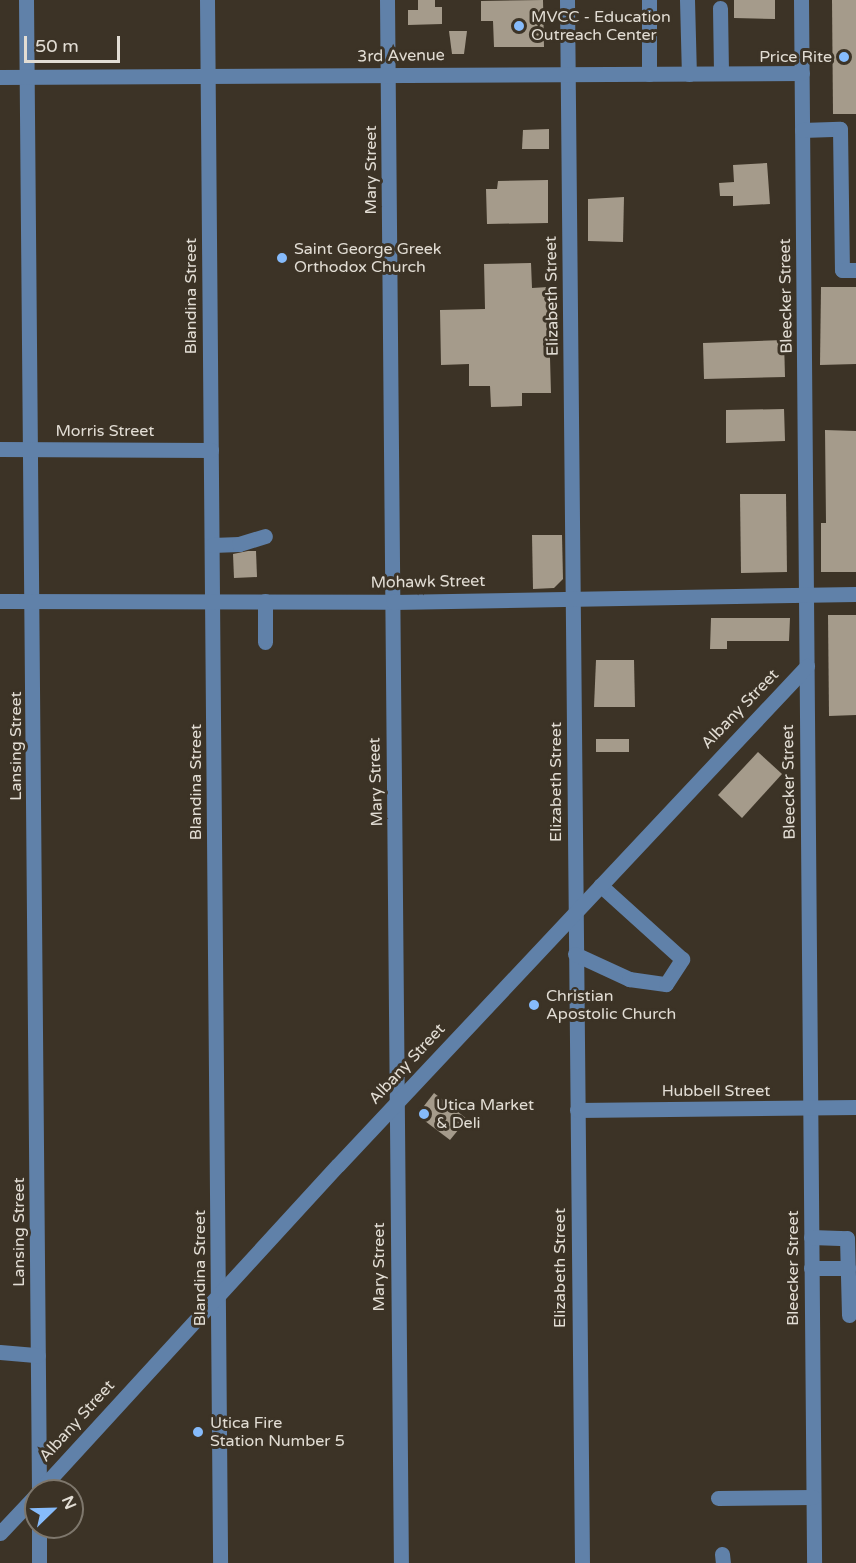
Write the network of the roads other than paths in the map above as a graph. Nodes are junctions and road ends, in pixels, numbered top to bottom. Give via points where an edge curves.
1 (26, 0) edge
2 (207, 0) edge
3 (387, 0) edge
4 (567, 0) edge
5 (649, 0) edge
6 (687, 0) edge
7 (801, 0) edge
8 (720, 8) dead end
9 (721, 73) junction
10 (802, 73) junction
11 (569, 74) junction
12 (649, 74) junction
13 (689, 74) junction
14 (388, 75) junction
15 (27, 76) junction
16 (208, 76) junction
17 (0, 77) edge
18 (840, 129) junction
19 (802, 130) junction
20 (856, 130) edge
21 (856, 270) edge
22 (0, 449) edge
23 (32, 449) junction
24 (211, 450) junction
25 (265, 536) dead end
26 (212, 545) junction
27 (807, 594) junction
28 (856, 594) edge
29 (573, 597) junction
30 (0, 601) edge
31 (33, 601) junction
32 (213, 601) junction
33 (266, 601) junction
34 (393, 602) junction
35 (265, 642) dead end
36 (807, 666) junction
37 (600, 885) junction
38 (574, 912) junction
39 (575, 954) junction
40 (397, 1101) junction
41 (856, 1107) edge
42 (810, 1108) junction
43 (577, 1110) junction
44 (811, 1238) junction
45 (852, 1238) edge
46 (811, 1268) junction
47 (848, 1268) junction
48 (219, 1296) junction
49 (849, 1315) dead end
50 (0, 1352) edge
51 (38, 1355) junction
52 (38, 1479) edge
53 (50, 1479) edge
54 (813, 1497) junction
55 (718, 1498) dead end
56 (24, 1507) edge
57 (0, 1533) edge
58 (39, 1539) edge
59 (39, 1563) edge
60 (220, 1563) edge
61 (401, 1563) edge
62 (582, 1563) edge
63 (814, 1563) edge

1 - 15 street, Lansing Street
2 - 16 street, Blandina Street
3 - 14 street, Mary Street
4 - 11 street, Elizabeth Street
5 - 12 street
6 - 13 street
7 - 10 street, Bleecker Street
8 - 9 street
9 - 10 street, 3rd Avenue
9 - 13 street, 3rd Avenue
10 - 19 street, Bleecker Street
11 - 12 street, 3rd Avenue
11 - 14 street, 3rd Avenue
11 - 29 street, Elizabeth Street
12 - 13 street, 3rd Avenue
14 - 16 street, 3rd Avenue
14 - 34 street, Mary Street
15 - 16 street, 3rd Avenue
15 - 17 street, 3rd Avenue
15 - 23 street, Lansing Street
16 - 24 street, Blandina Street
18 - 19 street
18 - 20 street
18 - 21 street via 842,270
19 - 27 street, Bleecker Street
22 - 23 street, Morris Street
23 - 24 street, Morris Street
23 - 31 street, Lansing Street
24 - 26 street, Blandina Street
25 - 26 street via 239,544
26 - 32 street, Blandina Street
27 - 28 street, Mohawk Street
27 - 29 street, Mohawk Street
27 - 36 street, Bleecker Street
29 - 34 street, Mohawk Street
29 - 38 street, Elizabeth Street
30 - 31 street, Mohawk Street
31 - 32 street, Mohawk Street
31 - 51 street, Lansing Street
32 - 33 street, Mohawk Street
32 - 48 street, Blandina Street
33 - 34 street, Mohawk Street
33 - 35 street
34 - 40 street, Mary Street
36 - 37 street, Albany Street
36 - 42 street, Bleecker Street
37 - 38 street, Albany Street
37 - 39 street via 682,959 666,984 629,980
38 - 39 street, Elizabeth Street
38 - 40 street, Albany Street
39 - 43 street, Elizabeth Street
40 - 48 street, Albany Street
40 - 61 street, Mary Street
41 - 42 street, Hubbell Street
42 - 43 street, Hubbell Street
42 - 44 street, Bleecker Street
43 - 62 street, Elizabeth Street
44 - 45 street
44 - 46 street, Bleecker Street
45 - 47 street
46 - 47 street
46 - 54 street, Bleecker Street
47 - 49 street
48 - 53 street, Albany Street
48 - 60 street, Blandina Street
50 - 51 street
51 - 52 street, Lansing Street
54 - 55 street
54 - 63 street, Bleecker Street
56 - 57 street, Albany Street
58 - 59 street

